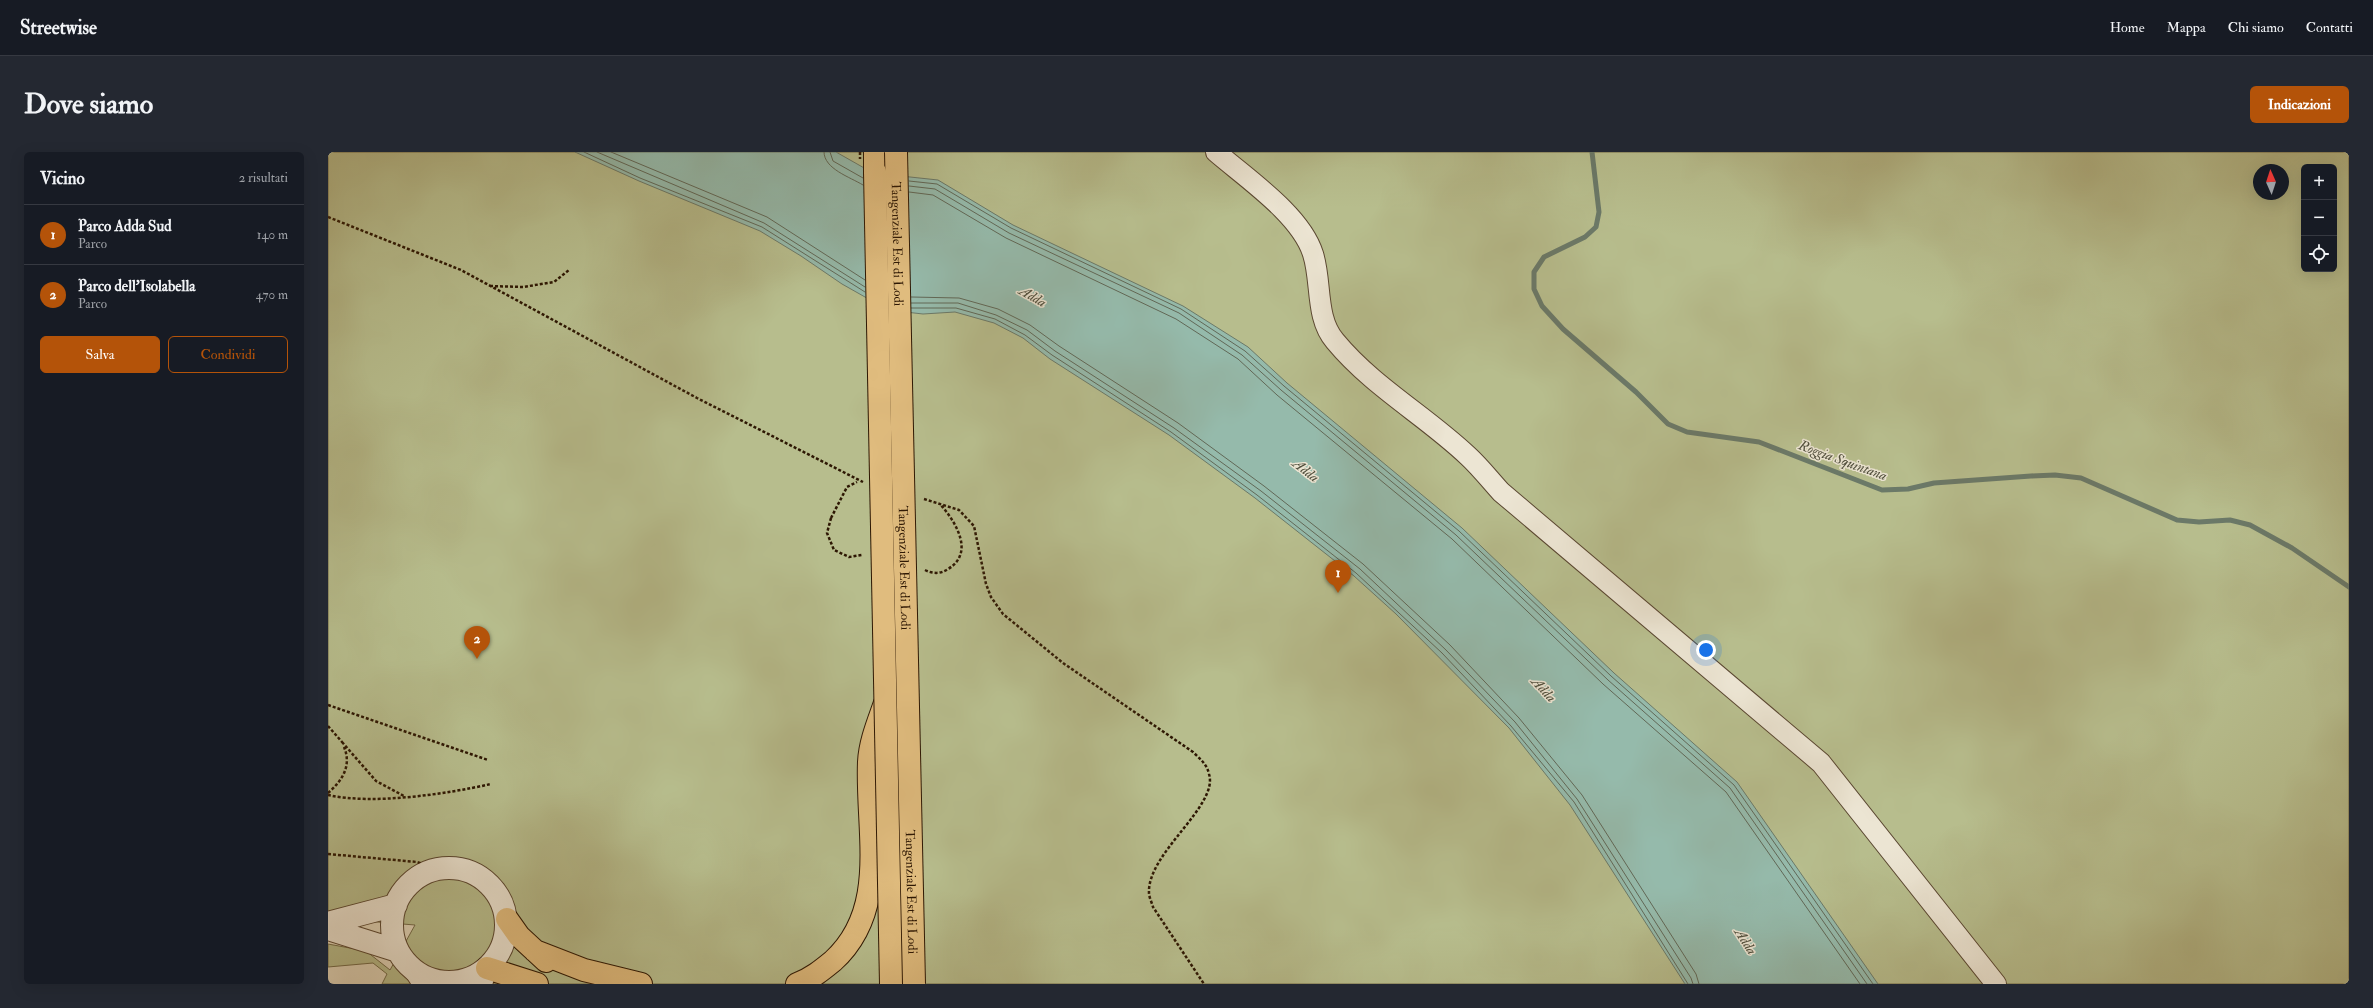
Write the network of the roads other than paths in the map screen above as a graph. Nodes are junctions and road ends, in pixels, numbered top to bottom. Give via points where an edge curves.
1 (875, 152) edge
2 (896, 152) edge
3 (1216, 152) edge
4 (886, 700) junction
5 (396, 905) junction
6 (507, 919) junction
7 (328, 922) edge
8 (328, 929) edge
9 (398, 951) junction
10 (535, 951) junction
11 (485, 976) edge
12 (418, 977) edge
13 (537, 984) edge
14 (581, 984) edge
15 (641, 984) edge
16 (797, 984) edge
17 (891, 984) edge
18 (914, 984) edge
19 (1996, 984) edge

1 - 4 highway, Tangenziale Est di Lodi, bridge
2 - 18 highway, Tangenziale Est di Lodi, bridge
3 - 19 street via 1285,213 1304,235 1313,252 1318,272 1324,322 1333,340 1347,355 1383,389 1468,456 1501,492 1821,763
4 - 16 highway, bridge via 871,743 869,762 871,872 866,911 860,928 840,954 823,969
4 - 17 highway, Tangenziale Est di Lodi, bridge
5 - 6 street via 406,888 421,876 439,869 458,869 476,874 491,885 501,901
5 - 7 street
5 - 9 street via 392,920 393,936
6 - 10 highway
6 - 11 street via 506,937
8 - 9 street
9 - 12 street
10 - 14 highway
10 - 15 highway via 584,970
11 - 12 street via 451,983
11 - 13 highway

